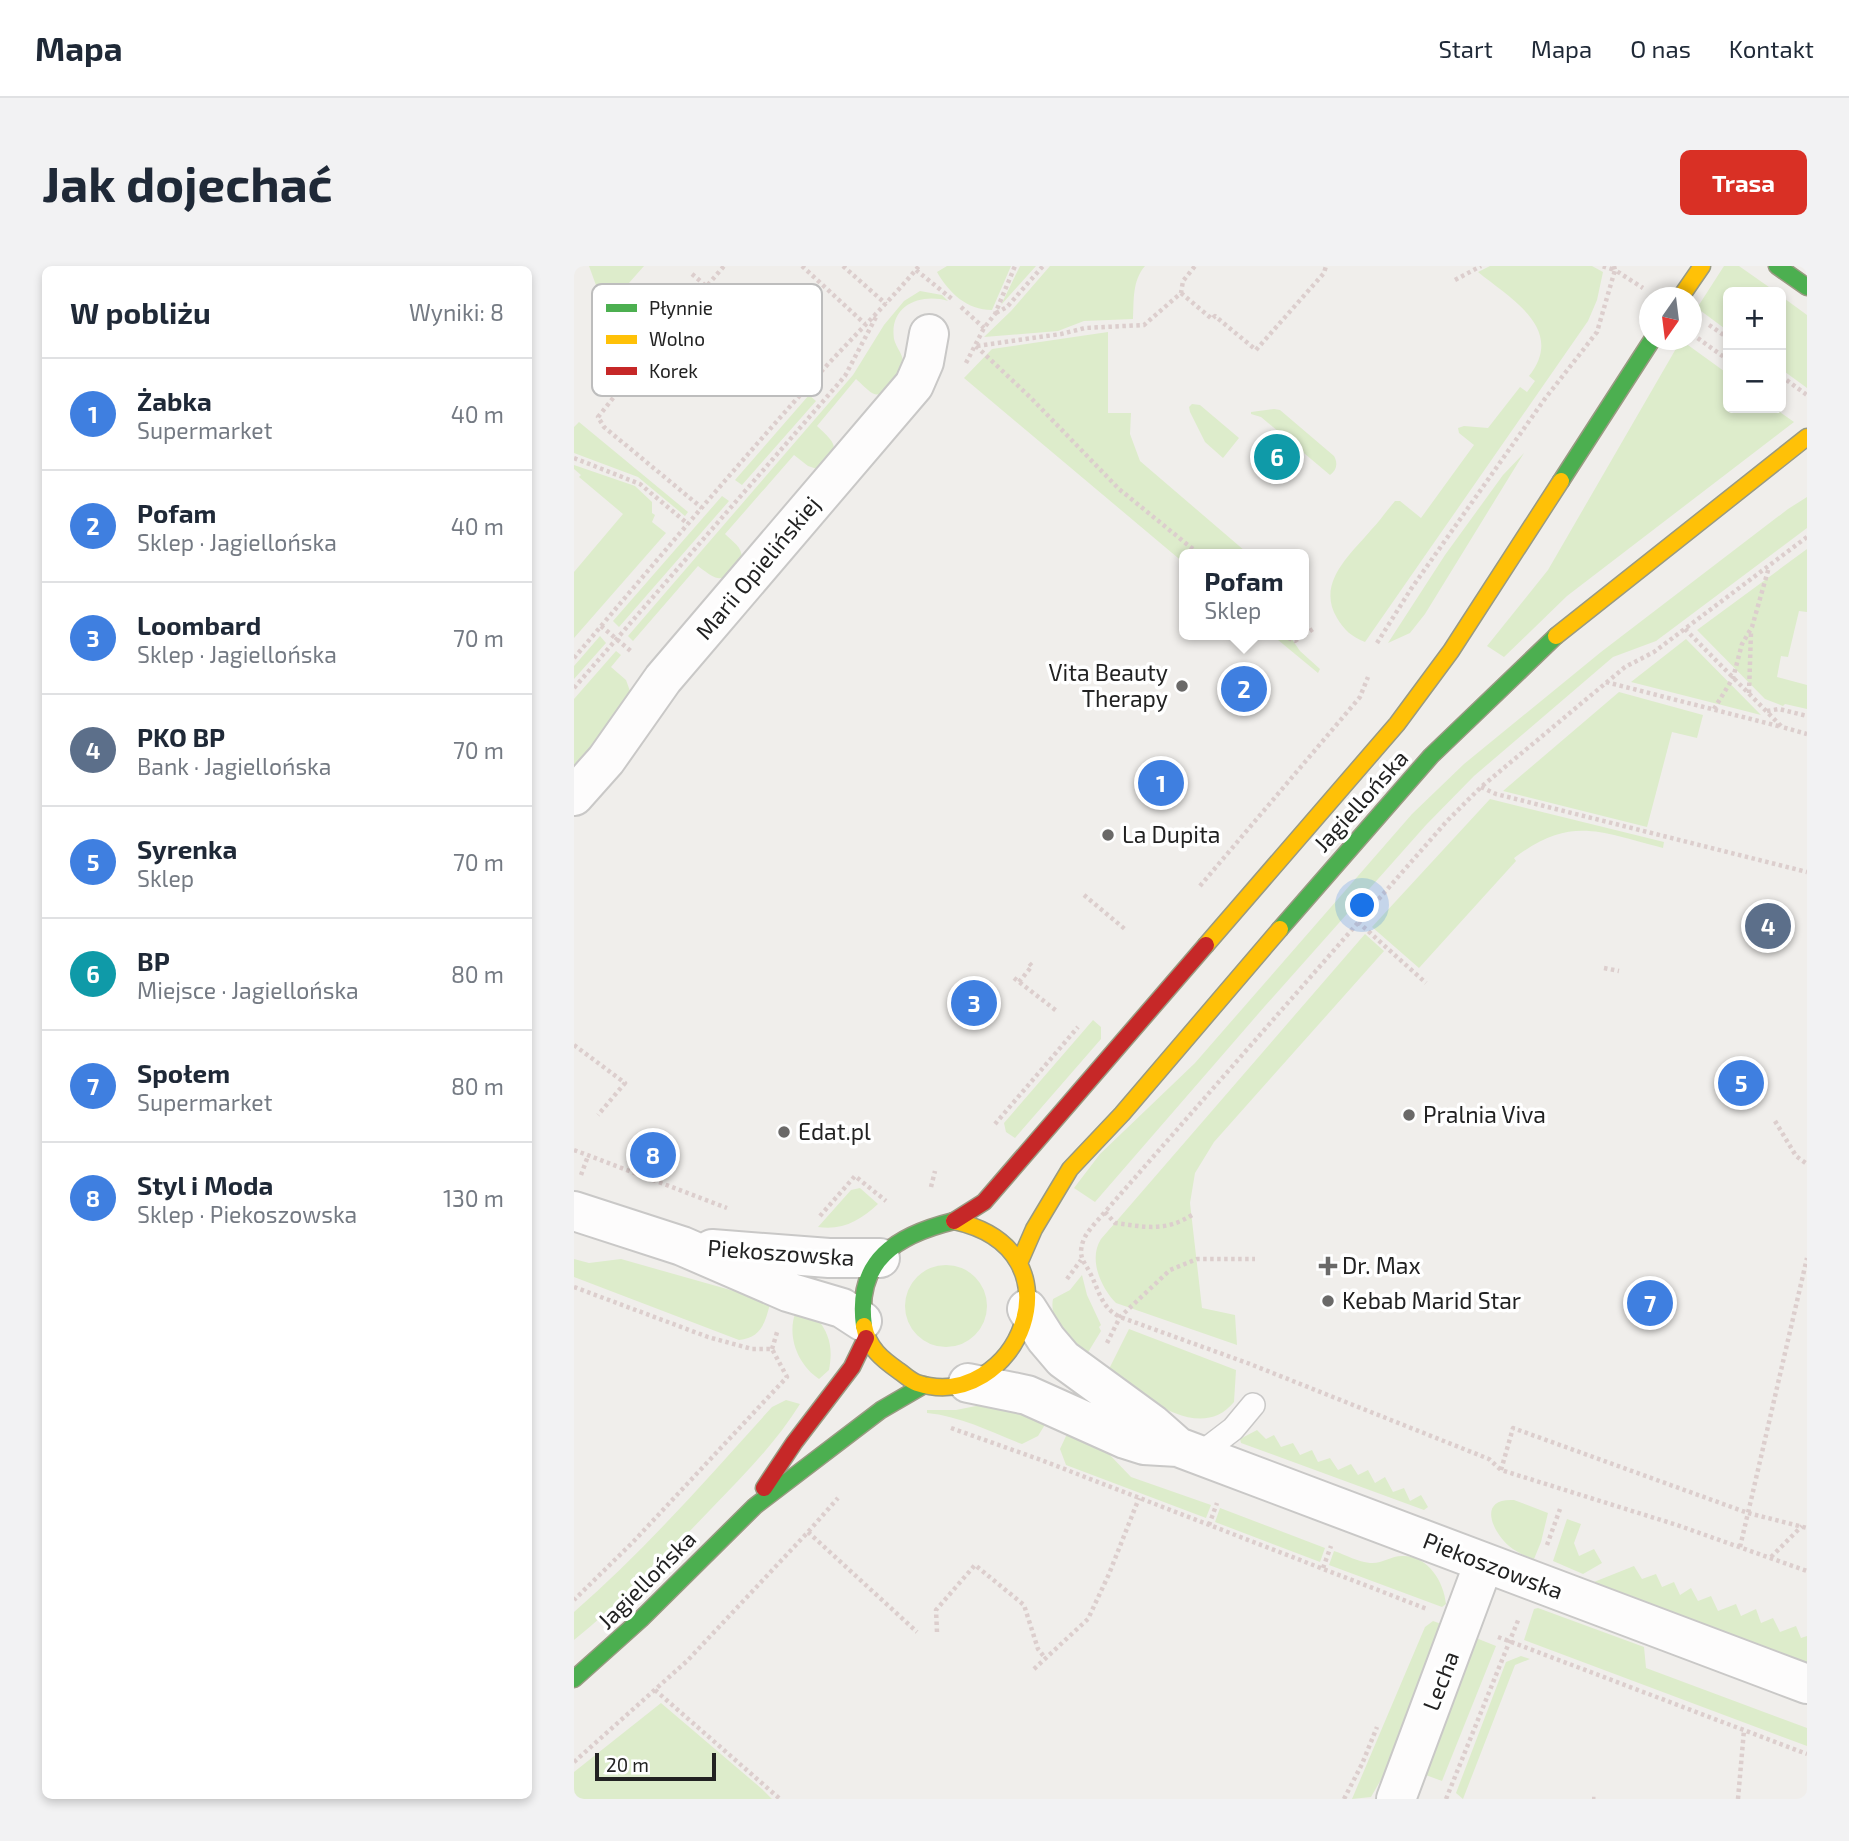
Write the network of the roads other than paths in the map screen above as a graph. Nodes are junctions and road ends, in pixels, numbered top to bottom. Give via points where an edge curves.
1 (1702, 266) edge
2 (1777, 266) edge
3 (1688, 287) edge
4 (1807, 287) edge
5 (929, 334) dead end
6 (1646, 350) edge
7 (1807, 437) edge
8 (574, 796) edge
9 (577, 1194) edge
10 (954, 1221) junction
11 (682, 1247) junction
12 (880, 1258) junction
13 (1020, 1261) junction
14 (1027, 1308) junction
15 (864, 1329) junction
16 (968, 1382) junction
17 (924, 1385) junction
18 (1253, 1405) dead end
19 (1189, 1451) junction
20 (749, 1511) junction
21 (1484, 1563) junction
22 (574, 1679) edge
23 (1807, 1684) edge
24 (1395, 1799) edge

1 - 3 street
2 - 4 street
5 - 8 street, Marii Opielińskiej via 914,385 663,679 606,760
6 - 10 street, Jagiellońska via 1451,651 1397,724 984,1202
7 - 13 street, Jagiellońska via 1549,642 1432,756 1070,1169
9 - 11 street, Piekoszowska
10 - 12 street via 910,1235
10 - 13 street via 993,1234
11 - 12 street, Piekoszowska
11 - 15 street, Piekoszowska via 788,1292 842,1308
12 - 15 street via 868,1287
13 - 14 street
14 - 16 street via 1021,1335 1010,1354 994,1370
14 - 19 street, Piekoszowska via 1063,1359
15 - 17 street via 872,1350 887,1365
15 - 20 street, Jagiellońska via 852,1367
16 - 17 street via 942,1388
16 - 19 street, Piekoszowska via 1027,1395 1125,1440
17 - 20 street, Jagiellońska via 876,1411
18 - 19 lane via 1233,1429
19 - 21 street, Piekoszowska
20 - 22 street, Jagiellońska via 606,1654
21 - 23 street, Piekoszowska
21 - 24 street, Lecha

